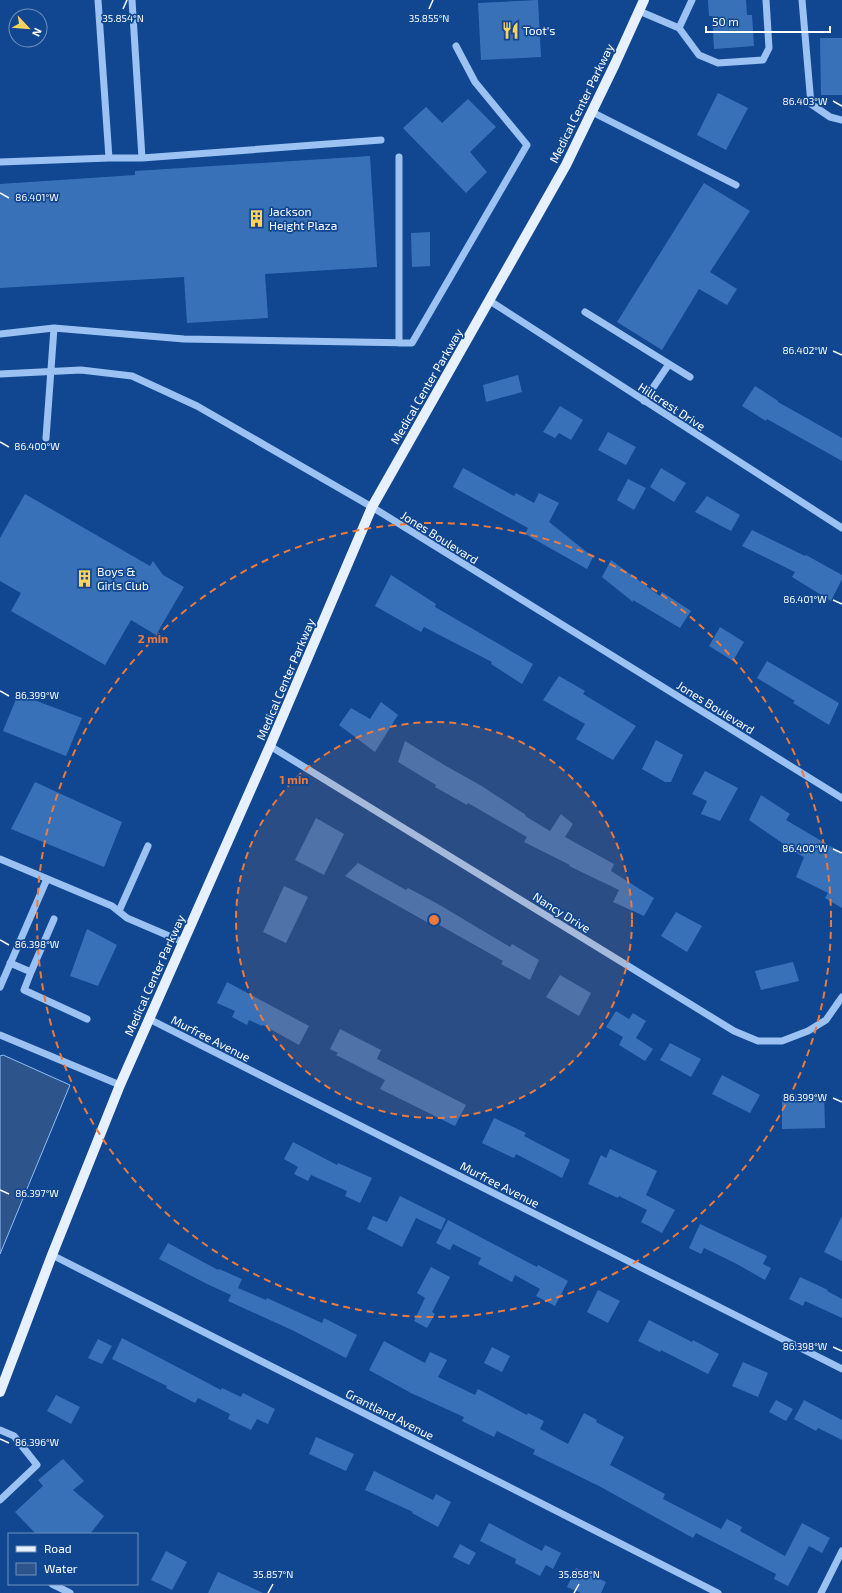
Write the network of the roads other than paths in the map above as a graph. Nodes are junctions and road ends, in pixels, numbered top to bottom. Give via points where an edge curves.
1 (98, 0) edge
2 (132, 0) edge
3 (644, 0) edge
4 (692, 0) edge
5 (766, 0) edge
6 (802, 0) edge
7 (639, 11) junction
8 (679, 28) junction
9 (456, 46) dead end
10 (592, 112) junction
11 (842, 120) edge
12 (381, 140) dead end
13 (399, 157) dead end
14 (109, 158) junction
15 (142, 158) junction
16 (0, 162) edge
17 (736, 185) dead end
18 (490, 301) junction
19 (585, 312) dead end
20 (54, 328) junction
21 (0, 334) edge
22 (399, 343) junction
23 (669, 364) junction
24 (51, 371) junction
25 (0, 374) edge
26 (690, 377) dead end
27 (644, 401) junction
28 (46, 438) dead end
29 (372, 507) junction
30 (842, 528) edge
31 (270, 746) junction
32 (842, 798) edge
33 (148, 846) dead end
34 (0, 859) edge
35 (47, 879) junction
36 (119, 911) junction
37 (54, 919) dead end
38 (183, 942) junction
39 (10, 963) junction
40 (31, 972) junction
41 (0, 987) edge
42 (842, 997) edge
43 (87, 1019) dead end
44 (149, 1019) junction
45 (0, 1036) edge
46 (120, 1085) junction
47 (52, 1255) junction
48 (842, 1369) edge
49 (0, 1392) edge
50 (0, 1430) edge
51 (0, 1500) edge
52 (842, 1551) edge
53 (54, 1585) edge
54 (704, 1590) edge
55 (70, 1593) edge
56 (718, 1593) edge
57 (821, 1593) edge

1 - 14 street
2 - 15 street
3 - 7 main road, Medical Center Parkway
4 - 8 street
5 - 8 street via 769,48 763,60 718,63 699,54
6 - 11 street via 811,104 830,117
7 - 8 street
7 - 10 main road, Medical Center Parkway
9 - 22 street via 475,82 527,146 412,343
10 - 17 street
10 - 18 main road, Medical Center Parkway via 566,165
12 - 15 street
13 - 22 street
14 - 15 street
14 - 16 street
18 - 27 street, Hillcrest Drive
18 - 29 main road, Medical Center Parkway
19 - 23 street
20 - 21 street
20 - 22 street via 184,339
20 - 24 street
23 - 26 street
23 - 27 street
24 - 25 street, Jones Boulevard
24 - 28 street
24 - 29 street, Jones Boulevard via 81,370 132,376 197,406
27 - 30 street, Hillcrest Drive
29 - 31 main road, Medical Center Parkway
29 - 32 street, Jones Boulevard
31 - 38 main road, Medical Center Parkway
31 - 42 street, Nancy Drive via 734,1031 758,1041 782,1042 808,1032 826,1020
33 - 36 street
34 - 35 street
35 - 36 street
35 - 39 street
36 - 38 street via 127,918
37 - 40 street
38 - 44 main road, Medical Center Parkway
39 - 40 street
39 - 41 street
40 - 43 street via 24,990
44 - 46 main road, Medical Center Parkway
44 - 48 street, Murfree Avenue
45 - 46 street
46 - 47 main road, Medical Center Parkway
47 - 49 main road, Medical Center Parkway
47 - 54 street, Grantland Avenue
50 - 51 street via 14,1436 37,1465
52 - 57 street
53 - 55 street
54 - 56 street, Grantland Avenue

